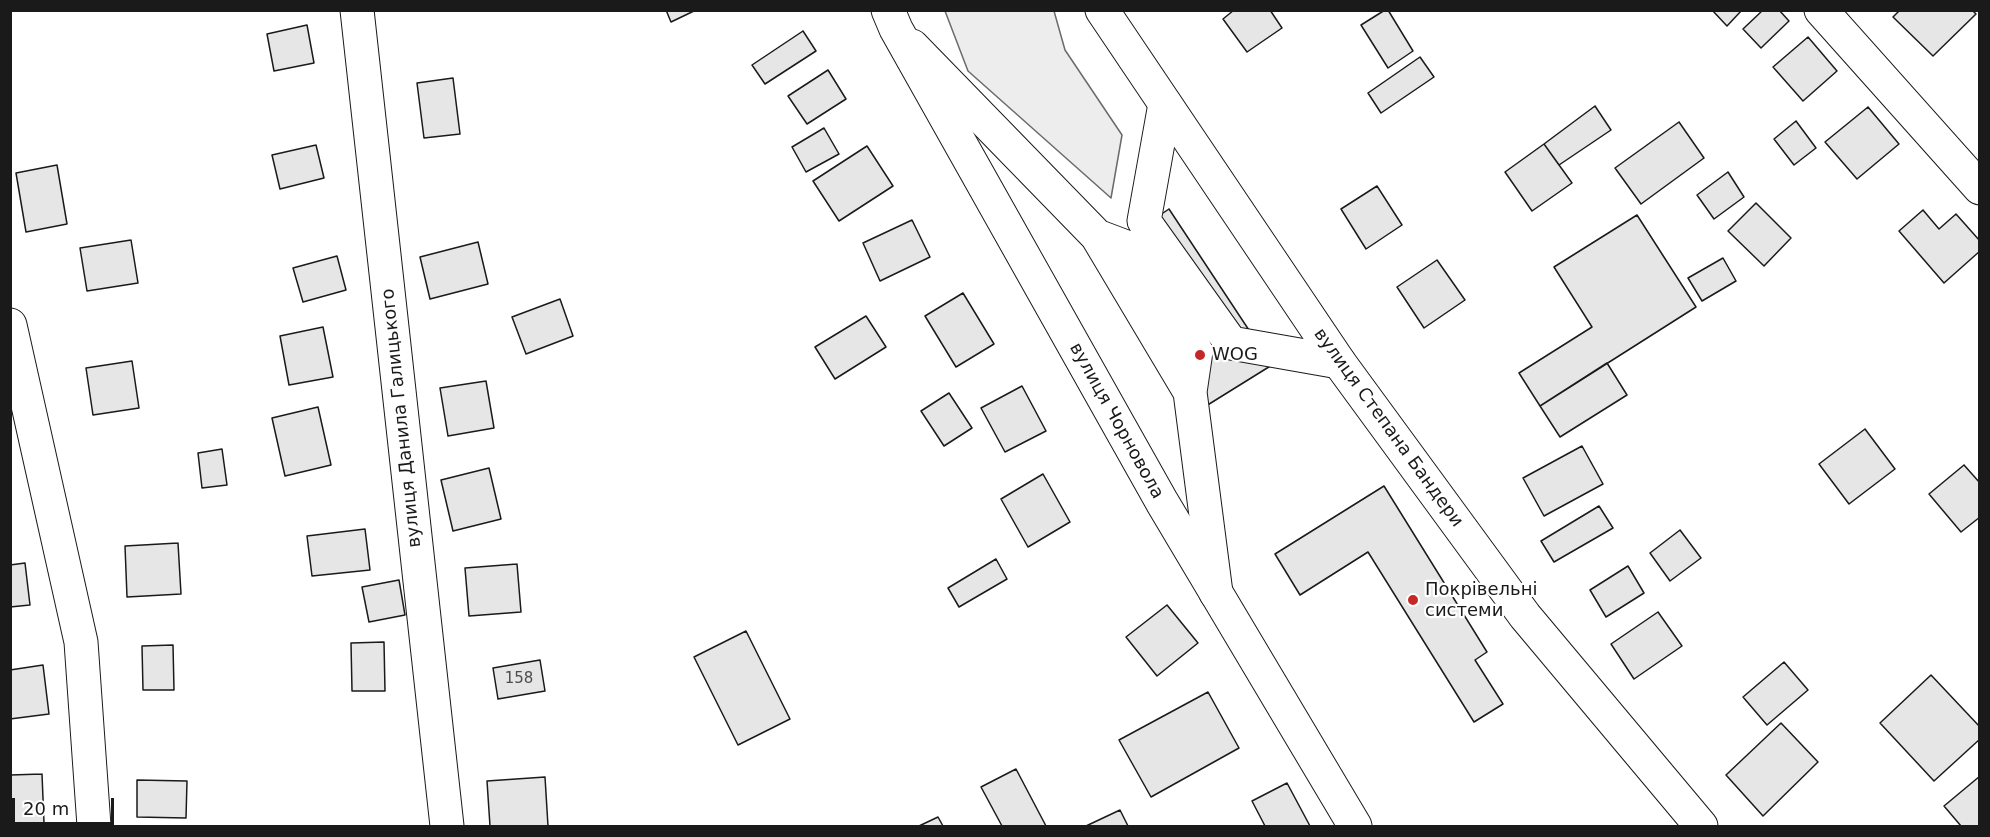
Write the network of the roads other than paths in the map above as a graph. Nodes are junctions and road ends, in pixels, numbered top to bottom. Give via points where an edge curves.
1 (357, 10) edge
2 (1102, 10) edge
3 (1821, 10) edge
4 (892, 20) edge
5 (1165, 104) junction
6 (1980, 188) edge
7 (10, 325) edge
8 (1339, 362) junction
9 (1216, 593) junction
10 (94, 826) edge
11 (447, 826) edge
12 (1355, 826) edge
13 (1701, 826) edge

1 - 11 main road, вулиця Данила Галицького
2 - 5 main road, вулиця Степана Бандери
3 - 6 main road
4 - 9 main road, вулиця Чорновола
4 - 9 main road via 1097,236 1190,392
5 - 8 main road, вулиця Степана Бандери
5 - 8 main road via 1144,221 1231,343
7 - 10 main road via 81,642
8 - 13 main road, вулиця Степана Бандери via 1526,616
9 - 12 main road, вулиця Чорновола

